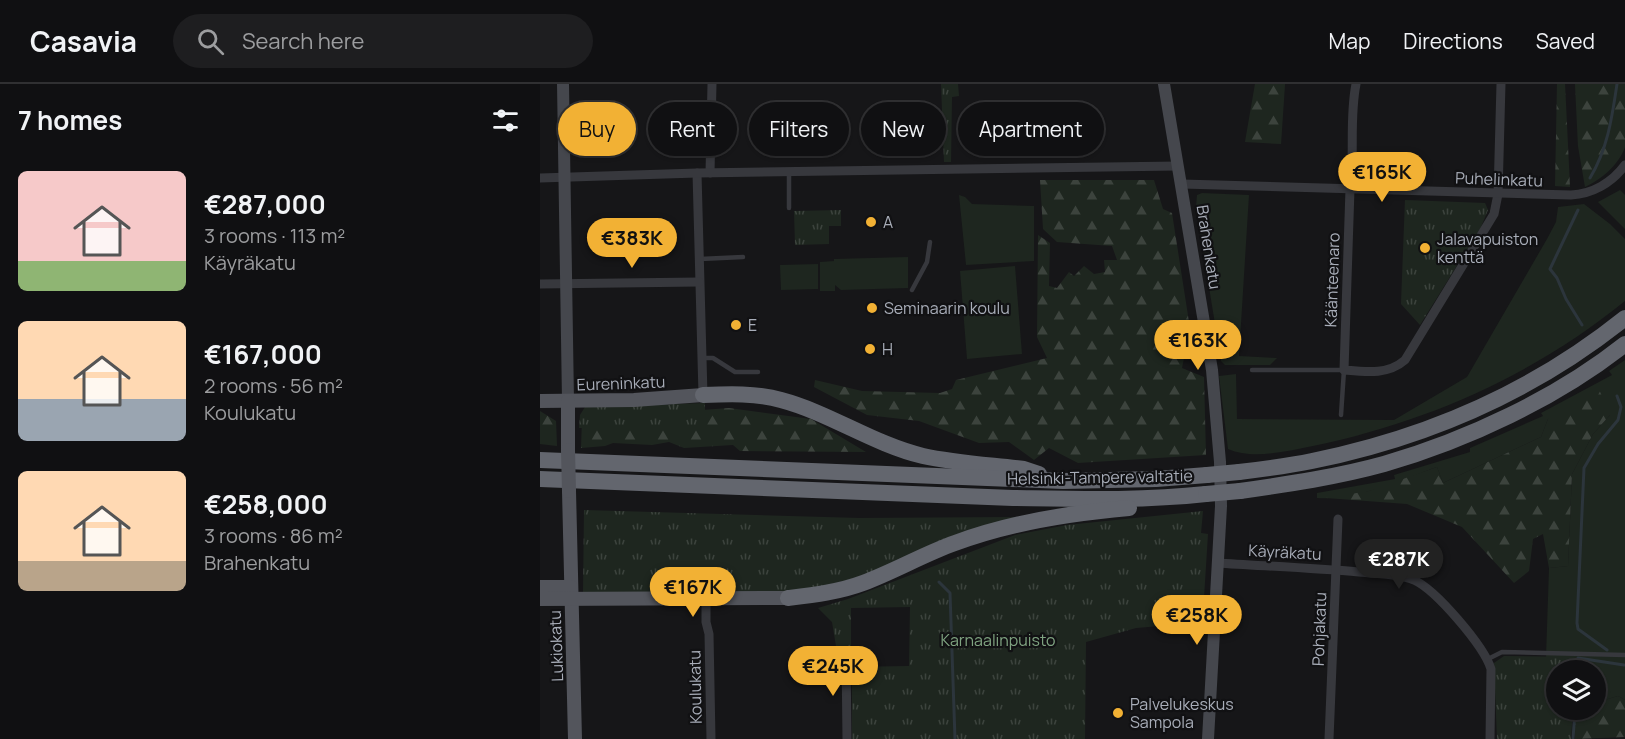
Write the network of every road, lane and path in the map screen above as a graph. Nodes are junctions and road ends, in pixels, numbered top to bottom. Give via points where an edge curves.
1 (563, 84) edge
2 (712, 84) edge
3 (717, 84) edge
4 (1164, 84) edge
5 (1356, 84) edge
6 (1501, 84) edge
7 (1625, 165) edge
8 (1178, 166) junction
9 (789, 172) junction
10 (698, 173) junction
11 (710, 173) junction
12 (540, 178) edge
13 (566, 178) junction
14 (1182, 184) junction
15 (1350, 189) junction
16 (1498, 194) junction
17 (789, 208) dead end
18 (930, 242) dead end
19 (743, 257) dead end
20 (699, 259) junction
21 (699, 282) junction
22 (566, 283) junction
23 (540, 284) edge
24 (912, 290) dead end
25 (1625, 318) edge
26 (1625, 344) edge
27 (702, 358) junction
28 (1252, 370) dead end
29 (1344, 370) junction
30 (758, 372) dead end
31 (703, 395) junction
32 (540, 401) edge
33 (568, 401) junction
34 (1341, 415) dead end
35 (540, 460) edge
36 (765, 469) junction
37 (540, 479) edge
38 (1063, 481) junction
39 (764, 488) junction
40 (1186, 496) junction
41 (1338, 519) dead end
42 (1217, 563) junction
43 (1336, 570) junction
44 (540, 587) edge
45 (571, 593) junction
46 (788, 598) joint
47 (540, 599) edge
48 (706, 599) junction
49 (846, 655) dead end
50 (1625, 655) edge
51 (1488, 659) junction
52 (575, 739) edge
53 (711, 739) edge
54 (847, 739) edge
55 (1208, 739) edge
56 (1329, 739) edge
57 (1490, 739) edge

1 - 13 main road, Lukiokatu
2 - 3 street
2 - 11 street
4 - 8 main road, Brahenkatu
5 - 15 street, Käänteenaro
6 - 16 street
7 - 16 street, Puhelinkatu via 1609,182 1581,195
8 - 9 street
8 - 14 main road, Brahenkatu
9 - 11 street
9 - 17 lane
10 - 11 street
10 - 13 street
10 - 20 street
12 - 13 street
13 - 22 main road, Lukiokatu
14 - 15 street, Puhelinkatu
14 - 42 main road, Brahenkatu via 1212,370 1221,495
15 - 16 street, Puhelinkatu
15 - 29 street, Käänteenaro
16 - 29 street via 1490,222 1405,360 1384,371
18 - 24 lane via 927,262
19 - 20 lane
20 - 21 street
21 - 22 street
21 - 27 street
22 - 23 street
22 - 33 main road, Lukiokatu
25 - 38 highway, Helsinki-Tampere valtatie, bridge via 1530,383 1426,430 1377,446 1239,472
26 - 40 highway, Helsinki-Tampere valtatie, bridge via 1541,398 1431,448 1384,464 1313,480
27 - 30 lane via 713,358 735,372
27 - 31 street
28 - 29 lane
29 - 34 lane
31 - 33 main road, Eureninkatu
31 - 38 highway via 780,399 923,456 1024,469
32 - 33 main road, Eureninkatu
33 - 45 main road, Lukiokatu, bridge
35 - 36 highway, Helsinki-Tampere valtatie
36 - 38 highway, Helsinki-Tampere valtatie
36 - 39 lane
37 - 39 highway, Helsinki-Tampere valtatie
39 - 40 highway, Helsinki-Tampere valtatie via 1053,499
40 - 46 highway via 1018,524 955,543 864,583 839,591
41 - 43 street, Pohjakatu
42 - 43 street, Käyräkatu
42 - 55 main road, Brahenkatu
43 - 51 street, Käyräkatu via 1415,581 1470,632
43 - 56 street, Pohjakatu
44 - 45 main road
45 - 47 main road
45 - 48 main road
45 - 52 main road, Lukiokatu
46 - 48 main road
48 - 53 street, Koulukatu
49 - 54 street
50 - 51 lane via 1502,652
51 - 57 street, Käyräkatu

